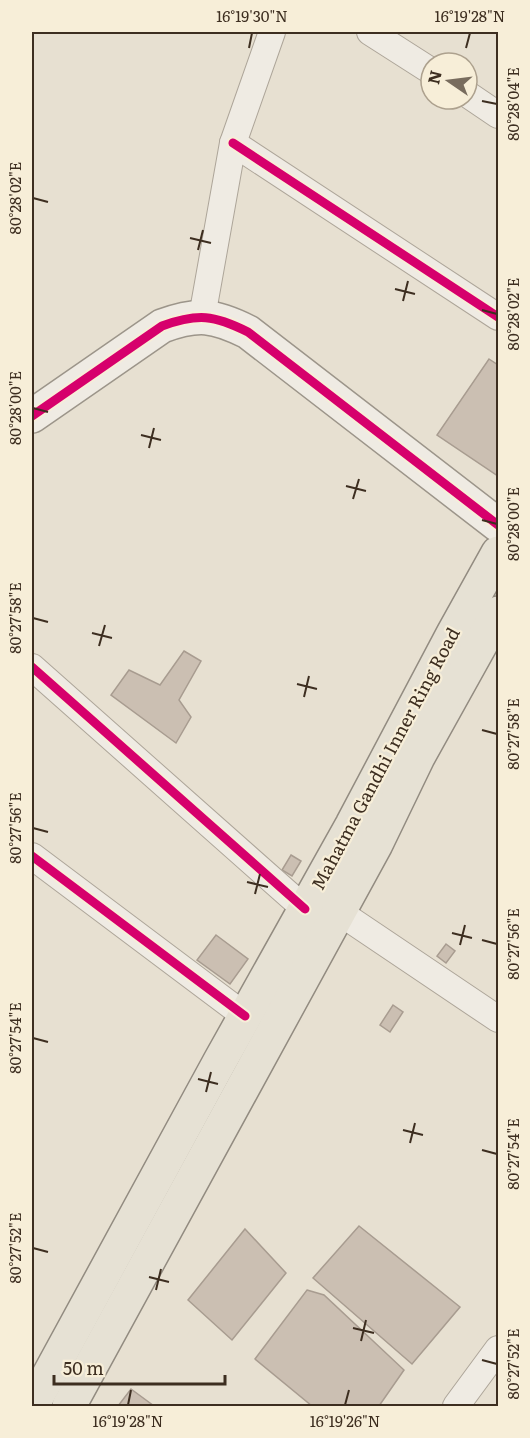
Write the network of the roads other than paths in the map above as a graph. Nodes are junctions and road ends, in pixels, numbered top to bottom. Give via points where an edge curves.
1 (272, 32) edge
2 (370, 32) edge
3 (419, 63) edge
4 (479, 102) edge
5 (498, 115) edge
6 (233, 143) junction
7 (202, 316) junction
8 (498, 317) edge
9 (32, 416) edge
10 (498, 525) edge
11 (498, 553) edge
12 (498, 614) edge
13 (32, 667) edge
14 (32, 856) edge
15 (305, 909) junction
16 (339, 912) junction
17 (245, 1016) junction
18 (498, 1019) edge
19 (498, 1350) edge
20 (32, 1407) edge
21 (69, 1407) edge
22 (456, 1407) edge

1 - 6 street
2 - 3 street
4 - 5 street
6 - 7 street
6 - 8 street
7 - 9 street via 162,326
7 - 10 street via 248,332
11 - 15 main road, Mahatma Gandhi Inner Ring Road
12 - 16 main road, Mahatma Gandhi Inner Ring Road via 418,757
13 - 15 street
14 - 17 street
15 - 17 main road, Mahatma Gandhi Inner Ring Road
16 - 18 street
16 - 21 main road, Mahatma Gandhi Inner Ring Road
17 - 20 main road, Mahatma Gandhi Inner Ring Road
19 - 22 street

